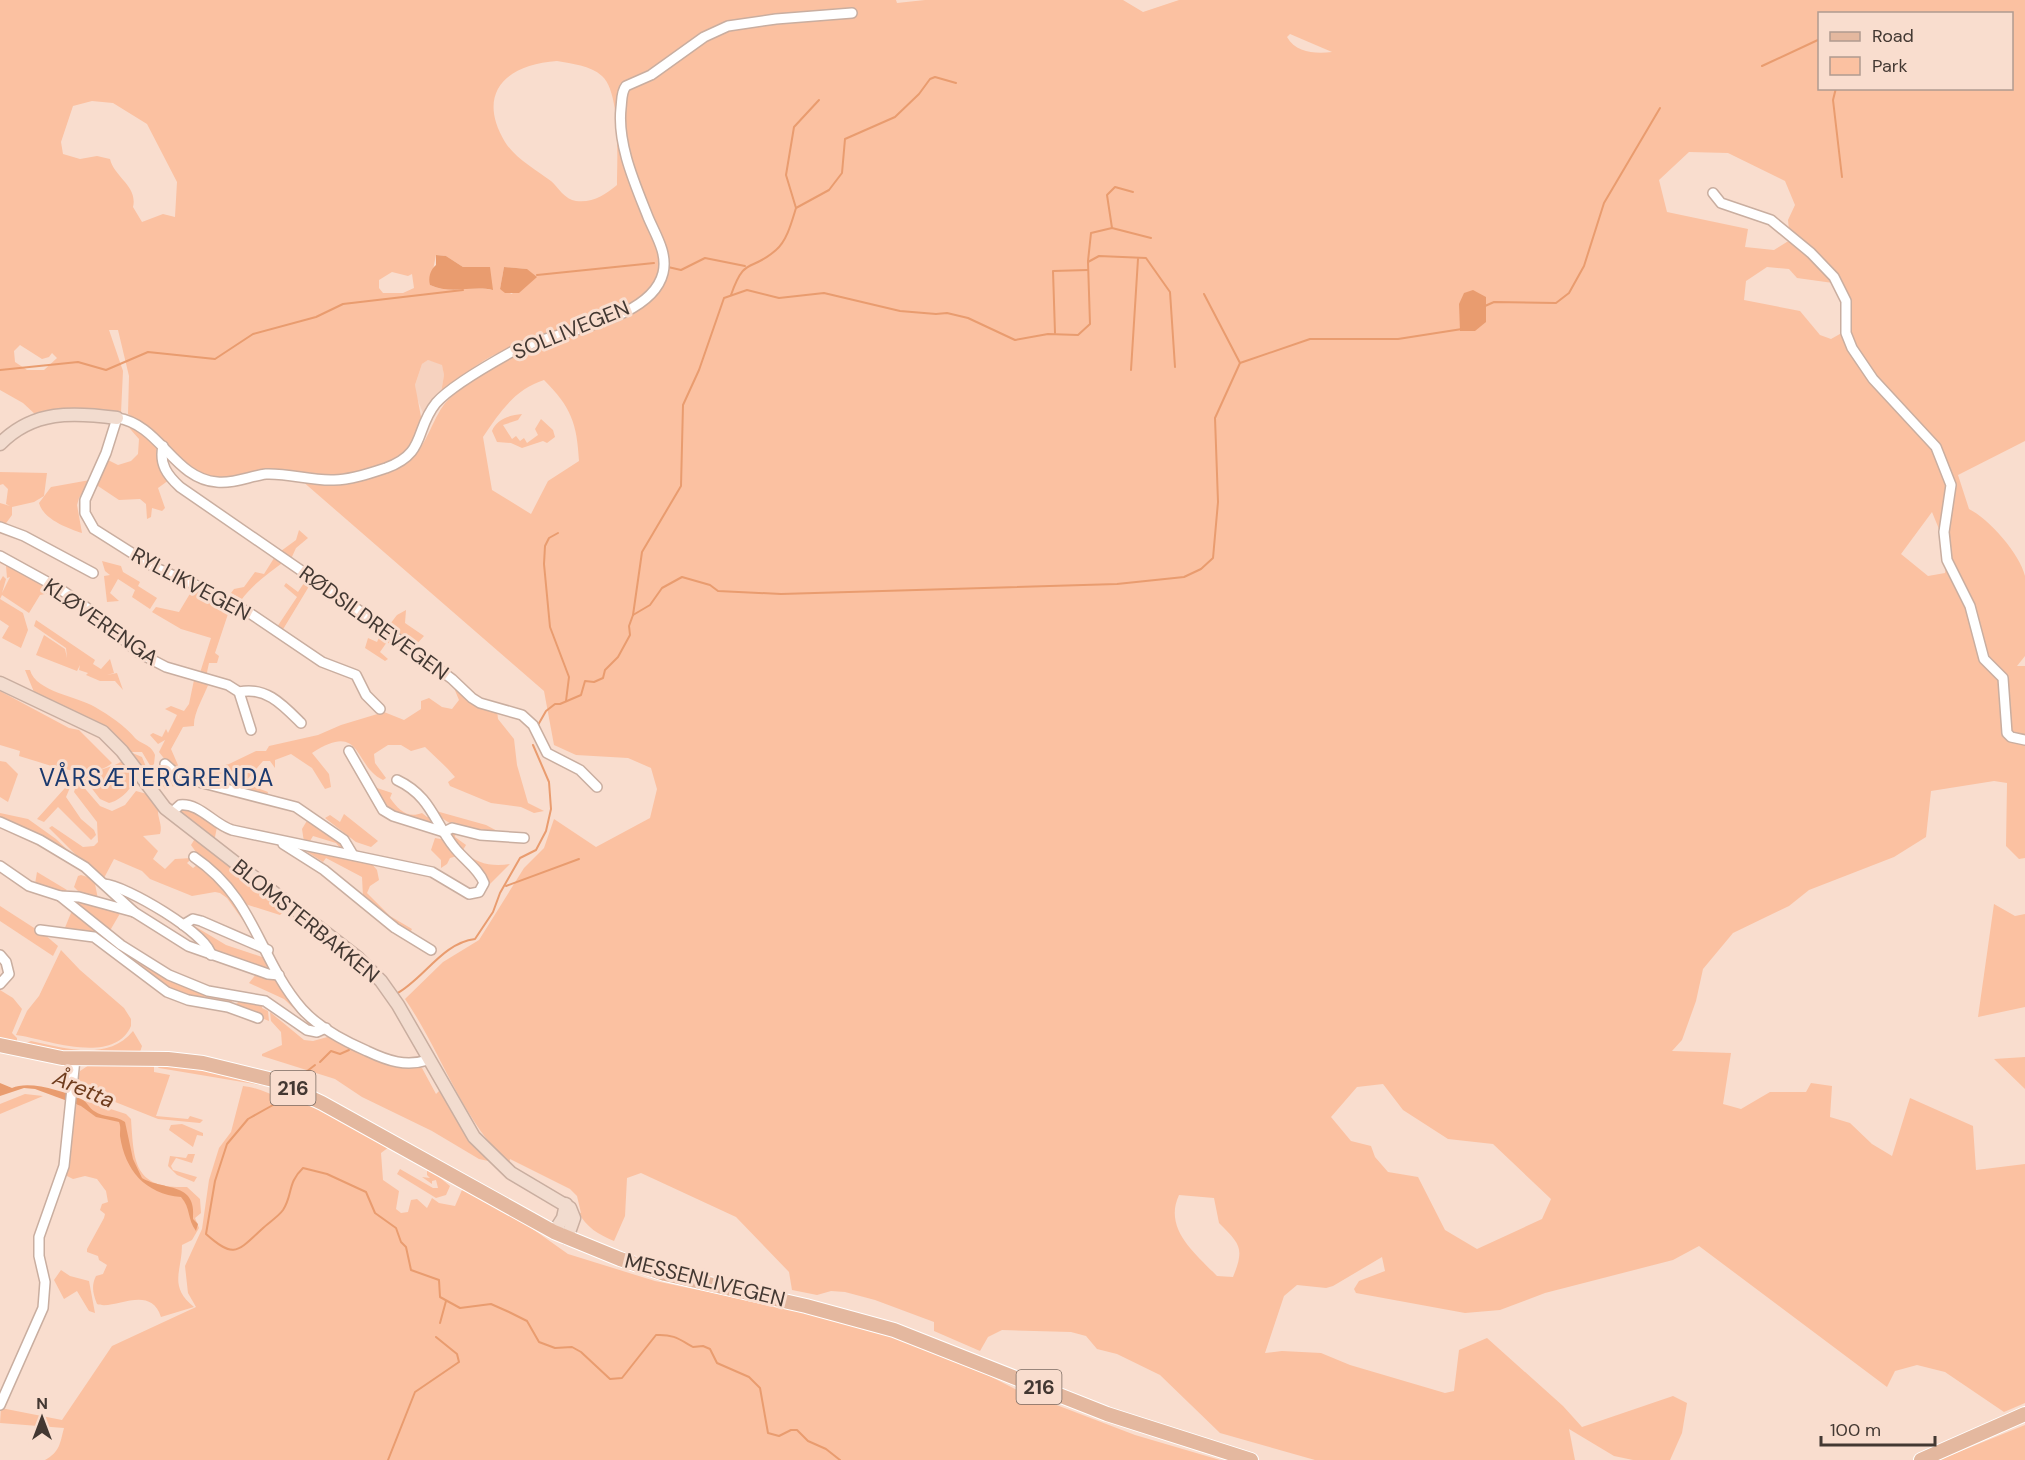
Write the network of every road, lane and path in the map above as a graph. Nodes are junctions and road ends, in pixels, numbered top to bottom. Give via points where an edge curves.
1 (852, 13) dead end
2 (1713, 193) dead end
3 (117, 418) junction
4 (0, 444) edge
5 (164, 446) junction
6 (0, 527) edge
7 (0, 556) edge
8 (93, 573) dead end
9 (0, 683) edge
10 (239, 692) junction
11 (380, 709) dead end
12 (301, 723) dead end
13 (251, 730) dead end
14 (2025, 740) edge
15 (349, 751) dead end
16 (165, 764) dead end
17 (397, 780) dead end
18 (597, 787) dead end
19 (171, 813) junction
20 (0, 822) edge
21 (444, 832) junction
22 (524, 838) dead end
23 (279, 840) junction
24 (353, 855) junction
25 (194, 857) dead end
26 (0, 866) edge
27 (102, 884) junction
28 (60, 896) junction
29 (134, 912) junction
30 (183, 925) junction
31 (40, 930) dead end
32 (118, 948) junction
33 (267, 950) junction
34 (431, 950) dead end
35 (0, 955) edge
36 (211, 955) junction
37 (279, 975) junction
38 (0, 984) edge
39 (241, 996) junction
40 (228, 1007) junction
41 (258, 1018) dead end
42 (326, 1028) junction
43 (0, 1045) edge
44 (75, 1059) junction
45 (429, 1060) junction
46 (561, 1235) junction
47 (0, 1405) edge
48 (2025, 1414) edge
49 (1251, 1460) edge
50 (1921, 1460) edge

1 - 5 street, SOLLIVEGEN via 728,26 704,37 651,75 626,86 621,129 635,181 663,251 663,274 657,286 636,305 606,320 518,349 485,367 438,400 406,459 386,468 333,480 289,474 215,482 186,470
2 - 14 street via 1721,203 1771,220 1834,278 1846,301 1846,326 1852,348 1873,379 1936,447 1951,486 1944,532 1947,560 1970,606 1984,658 2004,682 2007,733
3 - 4 street via 76,414 46,417 29,422
3 - 5 street via 140,426
3 - 11 street, RYLLIKVEGEN via 85,500 85,513 94,529 161,571 251,614 322,662 356,675 366,695
5 - 18 street, RØDSILDREVEGEN via 163,464 180,487 364,614 480,704 522,714 533,724 547,753 580,771
6 - 8 street, KLØVERENGA
7 - 10 street, KLØVERENGA via 78,601 139,653 166,667 228,685
9 - 19 street, BLOMSTERBAKKEN via 103,732
10 - 12 street, KLØVERENGA via 263,692
10 - 13 street
15 - 21 street via 383,810
16 - 24 street via 195,781 296,807 344,840
17 - 21 street via 418,793
19 - 23 street via 180,805 192,805 225,828
19 - 45 street, BLOMSTERBAKKEN via 371,970 398,1005
20 - 27 street via 54,848 85,867
21 - 22 street via 452,828 480,835
21 - 24 street via 482,879 479,892 470,894 432,872
23 - 24 street
23 - 34 street via 324,870 394,927
25 - 33 street via 232,890
26 - 28 street via 29,885
27 - 29 street
27 - 30 street via 132,892
28 - 29 street via 79,897
28 - 32 street
29 - 36 street via 172,938
30 - 33 street via 194,919 201,921
30 - 36 street via 207,944
31 - 32 street via 86,935
32 - 39 street via 183,981 219,994
32 - 40 street via 167,992
33 - 37 street
35 - 38 street via 9,974
36 - 37 street
37 - 42 street via 302,1008
39 - 40 street
39 - 42 street via 265,1001 307,1030 317,1032
40 - 41 street
42 - 45 street via 351,1044 396,1062 412,1065
43 - 44 main road, MESSENLIVEGEN / 216
44 - 46 main road, MESSENLIVEGEN / 216 via 185,1061 273,1080
44 - 47 street via 64,1166 39,1237 45,1282 43,1308
45 - 46 street, BLOMSTERBAKKEN via 466,1126 482,1145 511,1173 566,1204 573,1213 574,1218
46 - 49 main road, MESSENLIVEGEN / 216 via 665,1274 915,1336 1107,1414
48 - 50 main road

